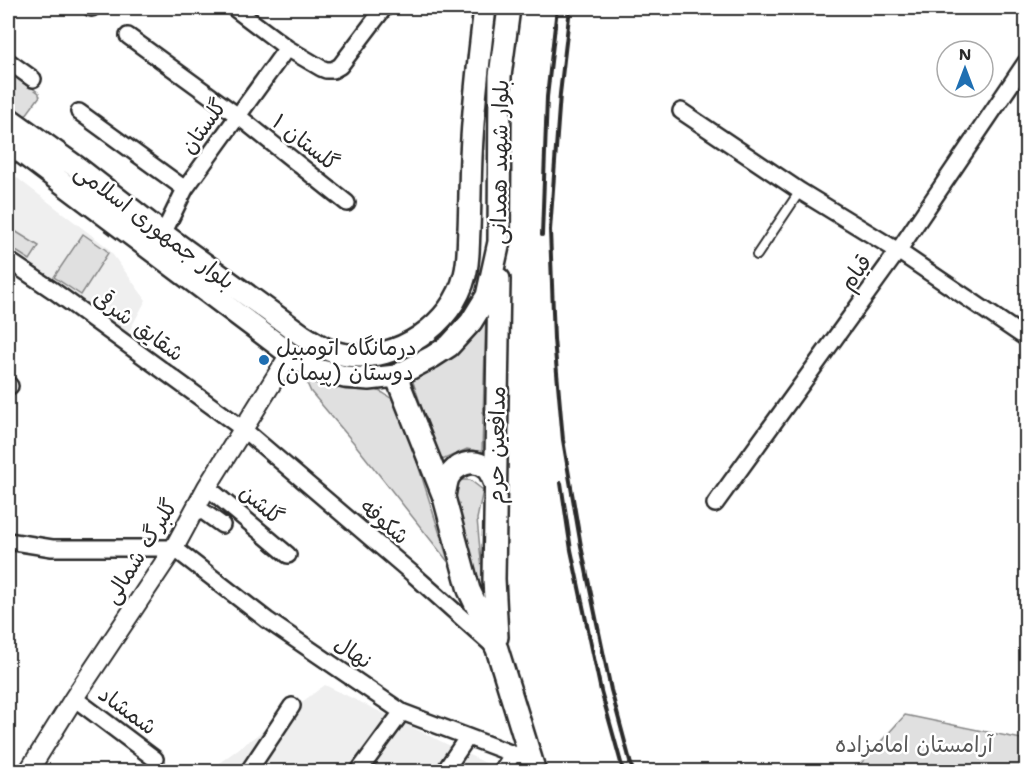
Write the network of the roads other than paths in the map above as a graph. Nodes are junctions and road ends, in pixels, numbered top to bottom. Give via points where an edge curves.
1 (234, 8) edge
2 (384, 8) edge
3 (485, 8) edge
4 (509, 8) edge
5 (128, 36) dead end
6 (480, 45) junction
7 (287, 48) junction
8 (504, 48) junction
9 (8, 60) edge
10 (1026, 62) edge
11 (33, 79) dead end
12 (681, 111) dead end
13 (79, 112) dead end
14 (238, 116) junction
15 (8, 118) edge
16 (8, 142) edge
17 (185, 189) junction
18 (800, 191) junction
19 (347, 203) dead end
20 (163, 234) junction
21 (499, 242) junction
22 (898, 251) junction
23 (757, 255) dead end
24 (8, 260) edge
25 (302, 335) junction
26 (1026, 338) edge
27 (290, 354) junction
28 (396, 376) junction
29 (243, 429) junction
30 (495, 484) junction
31 (207, 487) junction
32 (444, 497) junction
33 (715, 504) dead end
34 (196, 507) junction
35 (222, 525) dead end
36 (8, 542) edge
37 (174, 548) junction
38 (288, 555) dead end
39 (497, 649) junction
40 (74, 698) junction
41 (292, 706) dead end
42 (402, 712) junction
43 (467, 738) junction
44 (155, 759) dead end
45 (526, 760) edge
46 (28, 771) edge
47 (248, 771) edge
48 (358, 771) edge
49 (444, 771) edge
50 (501, 771) edge

1 - 7 street
2 - 7 street via 333,70 321,68
3 - 6 main road, بلوار شهید همدانی
4 - 8 main road, بلوار شهید همدانی
5 - 14 street, گلستان ۱
6 - 8 main road
6 - 25 main road, بلوار شهید همدانی via 472,133 468,257 456,298 430,330 376,354 346,355 326,350
7 - 14 street, گلستان
8 - 21 main road, بلوار شهید همدانی via 500,76
9 - 11 street
10 - 22 street, قیام
12 - 18 street
13 - 17 street
14 - 17 street, گلستان
14 - 19 street, گلستان ۱
15 - 20 main road, بلوار جمهوری اسلامی
16 - 27 main road, بلوار جمهوری اسلامی
17 - 20 street, گلستان
18 - 22 street
18 - 23 lane
20 - 25 main road, بلوار جمهوری اسلامی
21 - 28 main road, بلوار شهید همدانی via 487,296 471,322 449,346
21 - 30 main road, مدافعین حرم
22 - 26 street
22 - 33 street, قیام
24 - 29 street, شقایق شرقی
25 - 27 main road
27 - 28 main road, بلوار شهید همدانی via 313,369 345,377
27 - 29 street, گلبرگ شمالی
28 - 32 main road, مدافعین حرم
29 - 31 street, گلبرگ شمالی
29 - 39 street, شکوفه
30 - 32 main road via 486,468 476,463 464,464 447,480
30 - 39 main road, مدافعین حرم
31 - 34 street, گلبرگ شمالی
31 - 38 street, گلشن
32 - 39 main road, مدافعین حرم via 469,590
34 - 35 street
34 - 37 street, گلبرگ شمالی
36 - 37 street via 52,548
37 - 40 street, گلبرگ شمالی
37 - 42 street, نهال via 267,620
39 - 45 main road, مدافعین حرم
40 - 44 street, شمشاد
40 - 46 street, گلبرگ شمالی
41 - 47 street
42 - 43 street, نهال
42 - 48 street
43 - 45 street, نهال
43 - 49 street
45 - 50 street

